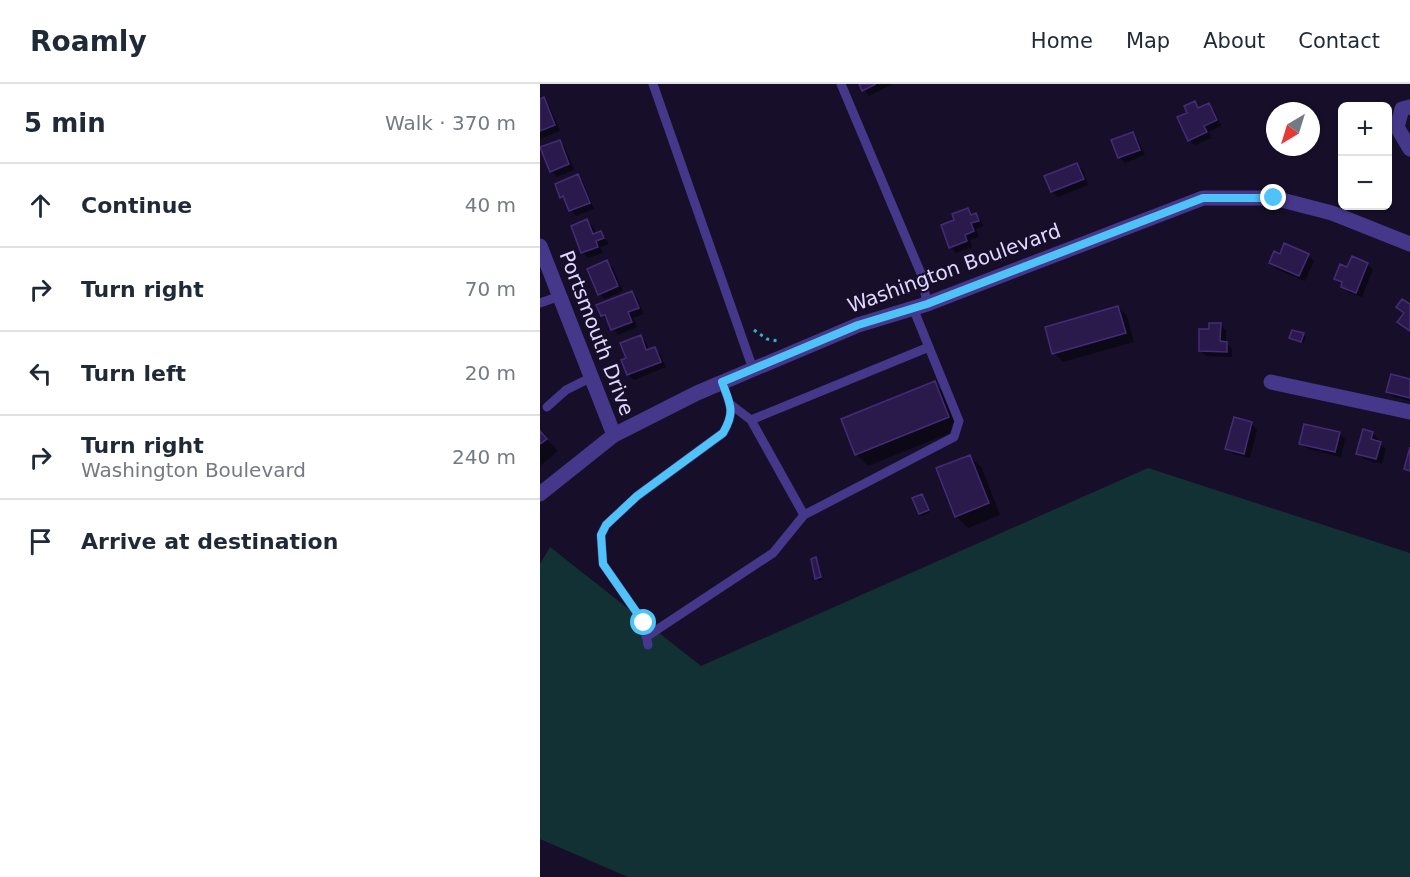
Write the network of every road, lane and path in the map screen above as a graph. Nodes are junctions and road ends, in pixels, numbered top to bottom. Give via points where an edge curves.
1 (653, 84) edge
2 (841, 84) edge
3 (1410, 107) edge
4 (1410, 149) edge
5 (1410, 244) edge
6 (541, 252) edge
7 (560, 296) junction
8 (540, 303) edge
9 (920, 306) junction
10 (929, 346) junction
11 (753, 369) junction
12 (592, 377) junction
13 (722, 382) junction
14 (1271, 382) dead end
15 (730, 404) junction
16 (548, 407) dead end
17 (1410, 412) edge
18 (751, 420) junction
19 (614, 435) junction
20 (540, 494) edge
21 (804, 515) junction

1 - 11 lane
2 - 9 lane via 922,276
3 - 4 street via 1402,109 1397,127
5 - 9 street, Washington Boulevard via 1332,213 1274,198 1203,198
6 - 7 street, Portsmouth Drive
7 - 8 lane
7 - 12 street, Portsmouth Drive
9 - 10 lane
9 - 11 street, Washington Boulevard via 858,325
10 - 18 lane
10 - 21 lane via 958,421 954,437
11 - 13 street, Washington Boulevard
12 - 16 lane via 566,390
12 - 19 street, Portsmouth Drive
13 - 15 lane
13 - 19 street, Washington Boulevard
14 - 17 street
15 - 18 lane
15 - 21 lane via 731,419 723,433 637,496 606,525 601,535 603,564 644,623 647,641 773,553
18 - 21 lane
19 - 20 street, Washington Boulevard

